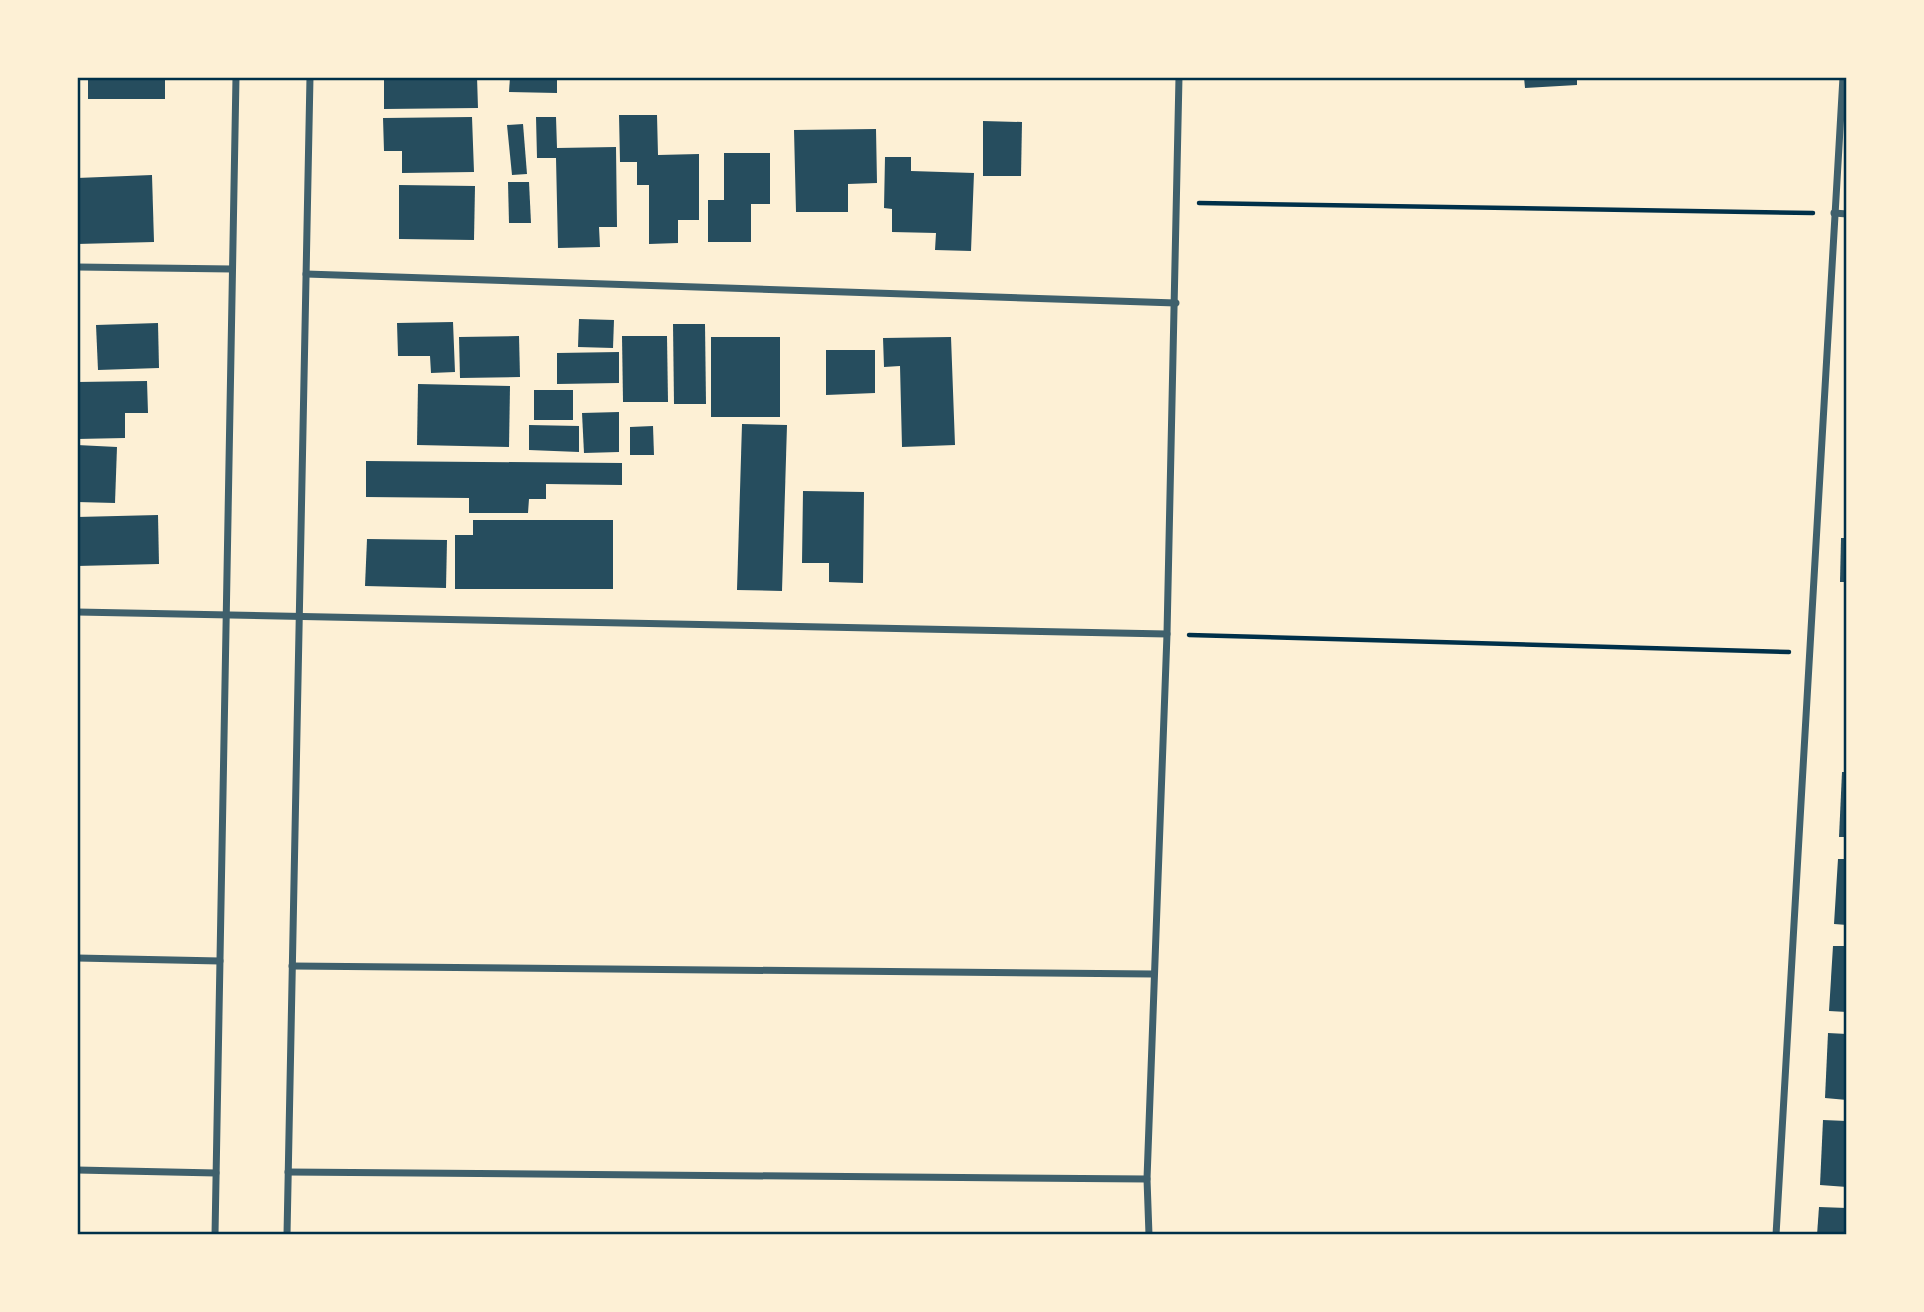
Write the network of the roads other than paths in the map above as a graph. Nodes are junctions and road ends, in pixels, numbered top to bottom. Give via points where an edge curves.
1 (236, 77) edge
2 (310, 77) edge
3 (1179, 77) edge
4 (1843, 77) edge
5 (1834, 213) junction
6 (1847, 214) edge
7 (77, 267) edge
8 (232, 269) junction
9 (306, 274) junction
10 (1176, 303) junction
11 (77, 612) edge
12 (226, 615) junction
13 (300, 617) junction
14 (1167, 634) junction
15 (77, 958) edge
16 (220, 961) junction
17 (292, 966) junction
18 (1153, 974) junction
19 (77, 1170) edge
20 (288, 1172) junction
21 (216, 1173) junction
22 (1147, 1179) junction
23 (215, 1235) edge
24 (287, 1235) edge
25 (1149, 1235) edge
26 (1776, 1235) edge

1 - 8 street
2 - 9 street
3 - 10 street
4 - 5 street
5 - 6 street
5 - 26 street
7 - 8 street
8 - 12 street
9 - 10 street
9 - 13 street
10 - 14 street
11 - 12 street
12 - 13 street
12 - 16 street
13 - 14 street
13 - 17 street
14 - 18 street
15 - 16 street
16 - 21 street
17 - 18 street
17 - 20 street
18 - 22 street
19 - 21 street
20 - 22 street
20 - 24 street
21 - 23 street
22 - 25 street

